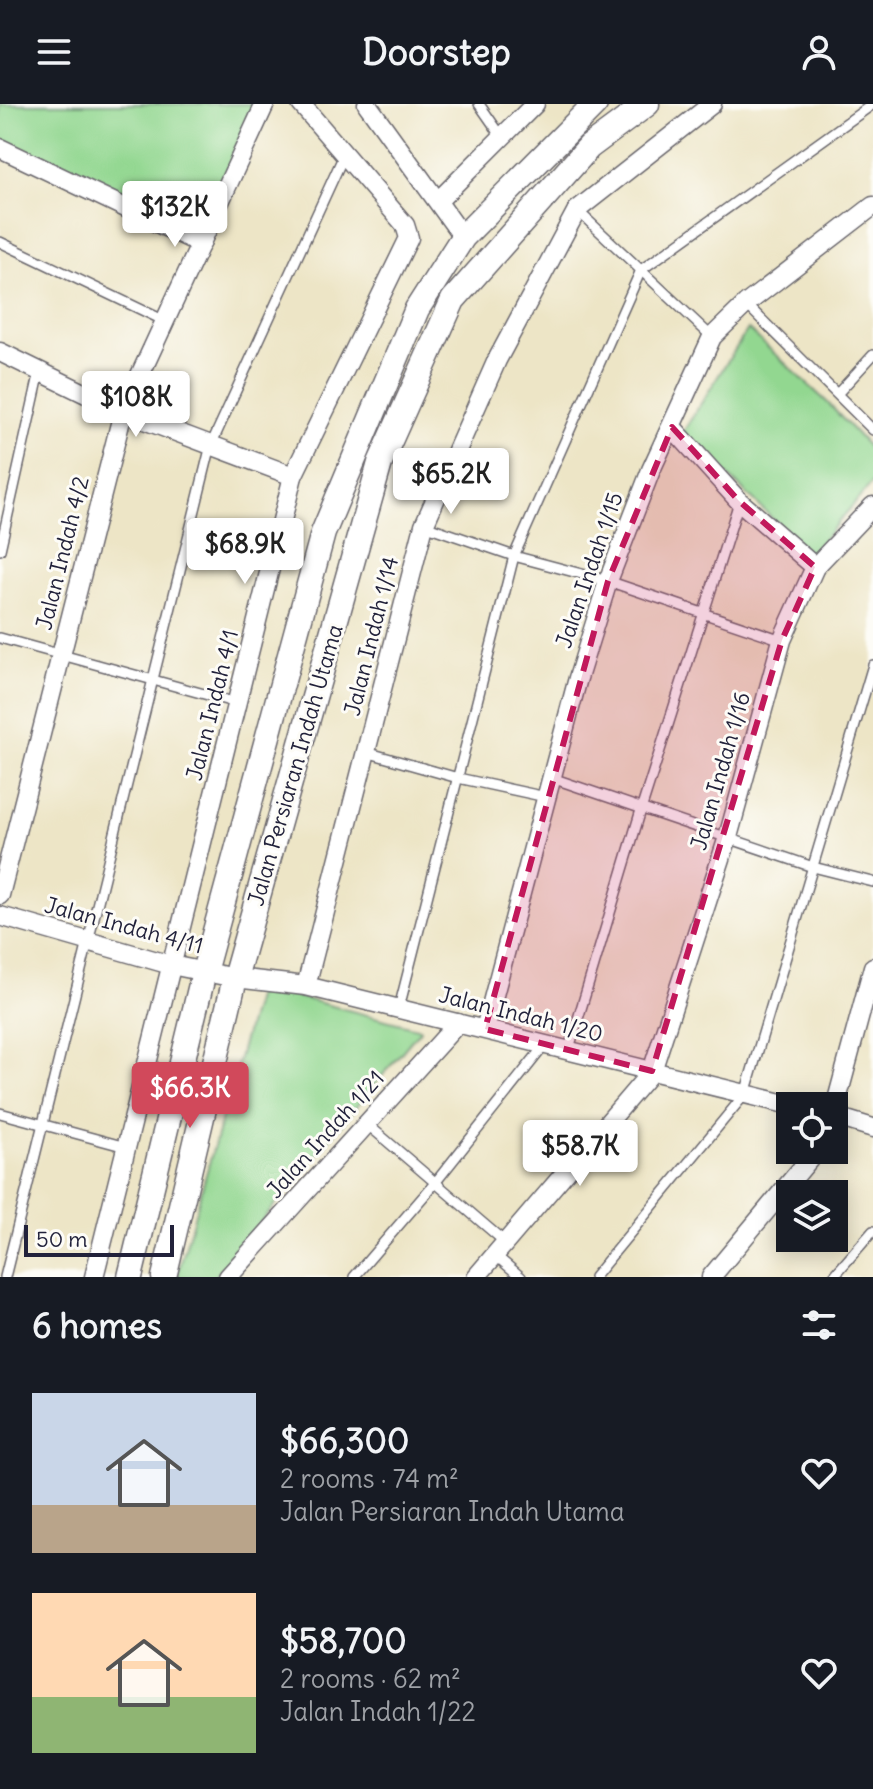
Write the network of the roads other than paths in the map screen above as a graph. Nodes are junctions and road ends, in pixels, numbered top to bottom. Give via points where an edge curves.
1 (265, 104) edge
2 (301, 104) edge
3 (367, 104) edge
4 (479, 104) edge
5 (535, 104) edge
6 (595, 104) edge
7 (647, 104) edge
8 (712, 104) edge
9 (873, 104) edge
10 (502, 137) junction
11 (0, 148) edge
12 (344, 154) junction
13 (438, 201) junction
14 (873, 206) edge
15 (577, 210) junction
16 (463, 237) junction
17 (0, 242) edge
18 (201, 244) junction
19 (641, 270) junction
20 (746, 304) junction
21 (165, 321) junction
22 (712, 337) junction
23 (0, 352) edge
24 (873, 355) edge
25 (40, 371) junction
26 (838, 393) junction
27 (123, 412) junction
28 (672, 427) junction
29 (873, 430) edge
30 (211, 445) junction
31 (293, 476) junction
32 (739, 501) junction
33 (873, 506) edge
34 (424, 525) junction
35 (0, 550) edge
36 (514, 556) junction
37 (815, 567) junction
38 (608, 581) junction
39 (704, 612) junction
40 (0, 638) edge
41 (782, 640) junction
42 (60, 656) junction
43 (873, 665) edge
44 (153, 681) junction
45 (237, 703) junction
46 (366, 752) junction
47 (458, 778) junction
48 (552, 778) junction
49 (546, 797) junction
50 (641, 810) junction
51 (728, 837) junction
52 (813, 867) junction
53 (873, 882) edge
54 (0, 895) edge
55 (0, 916) edge
56 (89, 941) junction
57 (171, 965) junction
58 (873, 967) edge
59 (204, 972) junction
60 (235, 978) junction
61 (306, 986) junction
62 (399, 1008) junction
63 (458, 1023) junction
64 (485, 1029) junction
65 (544, 1046) junction
66 (568, 1052) junction
67 (652, 1071) junction
68 (840, 1092) edge
69 (745, 1094) junction
70 (776, 1102) edge
71 (0, 1113) edge
72 (848, 1118) edge
73 (41, 1124) junction
74 (367, 1124) junction
75 (873, 1128) edge
76 (126, 1147) junction
77 (805, 1164) edge
78 (435, 1183) junction
79 (873, 1231) edge
80 (500, 1249) junction
81 (5, 1277) edge
82 (94, 1277) edge
83 (130, 1277) edge
84 (164, 1277) edge
85 (228, 1277) edge
86 (354, 1277) edge
87 (476, 1277) edge
88 (521, 1277) edge
89 (594, 1277) edge
90 (711, 1277) edge
91 (833, 1277) edge

1 - 18 street, Jalan Indah 4/2
2 - 12 street, Jalan Indah 4/1
3 - 13 street
4 - 10 lane
5 - 10 street
6 - 16 main road, Jalan Persiaran Indah Utama
7 - 60 main road, Jalan Persiaran Indah Utama via 589,147 453,300 380,463
8 - 15 street, Jalan Indah 1/14
9 - 19 lane
10 - 13 street
11 - 18 street
12 - 30 lane
12 - 31 street, Jalan Indah 4/1 via 405,225 409,238
13 - 16 street
14 - 20 street, Jalan Indah 1/15
15 - 19 lane
15 - 34 street, Jalan Indah 1/14 via 497,360
16 - 59 main road, Jalan Persiaran Indah Utama via 417,309 323,533
17 - 21 lane
18 - 21 street, Jalan Indah 4/2
19 - 22 lane
19 - 36 lane
20 - 22 street, Jalan Indah 1/15
20 - 26 lane
21 - 27 street, Jalan Indah 4/2
22 - 28 street, Jalan Indah 1/15
23 - 25 street
24 - 26 lane
25 - 27 street
25 - 35 lane
26 - 29 lane
27 - 30 street
27 - 42 street, Jalan Indah 4/2
28 - 32 street
28 - 38 street, Jalan Indah 1/15
30 - 31 street
30 - 44 lane
31 - 45 street, Jalan Indah 4/1
32 - 37 street
32 - 39 lane
33 - 37 street, Jalan Indah 1/16
34 - 36 lane
34 - 46 street, Jalan Indah 1/14
36 - 38 lane
36 - 47 lane
37 - 41 street, Jalan Indah 1/16
38 - 39 lane
38 - 48 street, Jalan Indah 1/15
39 - 41 lane
39 - 50 lane
40 - 42 lane
41 - 51 street, Jalan Indah 1/16
42 - 44 lane
42 - 54 street, Jalan Indah 4/2
43 - 52 lane
44 - 45 lane
44 - 56 lane
45 - 57 street, Jalan Indah 4/1
46 - 47 lane
46 - 61 street, Jalan Indah 1/14
47 - 49 lane
47 - 62 lane
48 - 49 street, Jalan Indah 1/15
48 - 50 lane
49 - 64 street, Jalan Indah 1/15
50 - 51 lane
50 - 66 lane
51 - 52 lane
51 - 67 street, Jalan Indah 1/16
52 - 53 lane
52 - 69 lane
55 - 56 street, Jalan Indah 4/11
56 - 57 street, Jalan Indah 4/11
56 - 73 lane
57 - 59 street, Jalan Indah 4/11
57 - 76 street, Jalan Indah 4/1
58 - 68 street
59 - 60 street, Jalan Indah 4/11
59 - 83 main road, Jalan Persiaran Indah Utama
60 - 61 street, Jalan Indah 1/20
60 - 84 main road, Jalan Persiaran Indah Utama
61 - 62 street, Jalan Indah 1/20
62 - 63 street, Jalan Indah 1/20
63 - 64 street, Jalan Indah 1/20
63 - 74 street, Jalan Indah 1/21
64 - 65 street, Jalan Indah 1/20
65 - 66 street, Jalan Indah 1/20
65 - 78 lane
66 - 67 street, Jalan Indah 1/20
67 - 69 street, Jalan Indah 1/20
67 - 80 street
69 - 70 street, Jalan Indah 1/20
69 - 89 lane
71 - 73 lane
72 - 75 street
73 - 76 lane
73 - 81 lane
74 - 78 lane
74 - 85 street, Jalan Indah 1/21
76 - 82 street, Jalan Indah 4/1
77 - 90 street
78 - 80 lane
78 - 86 lane
79 - 91 lane
80 - 87 street
80 - 88 lane

